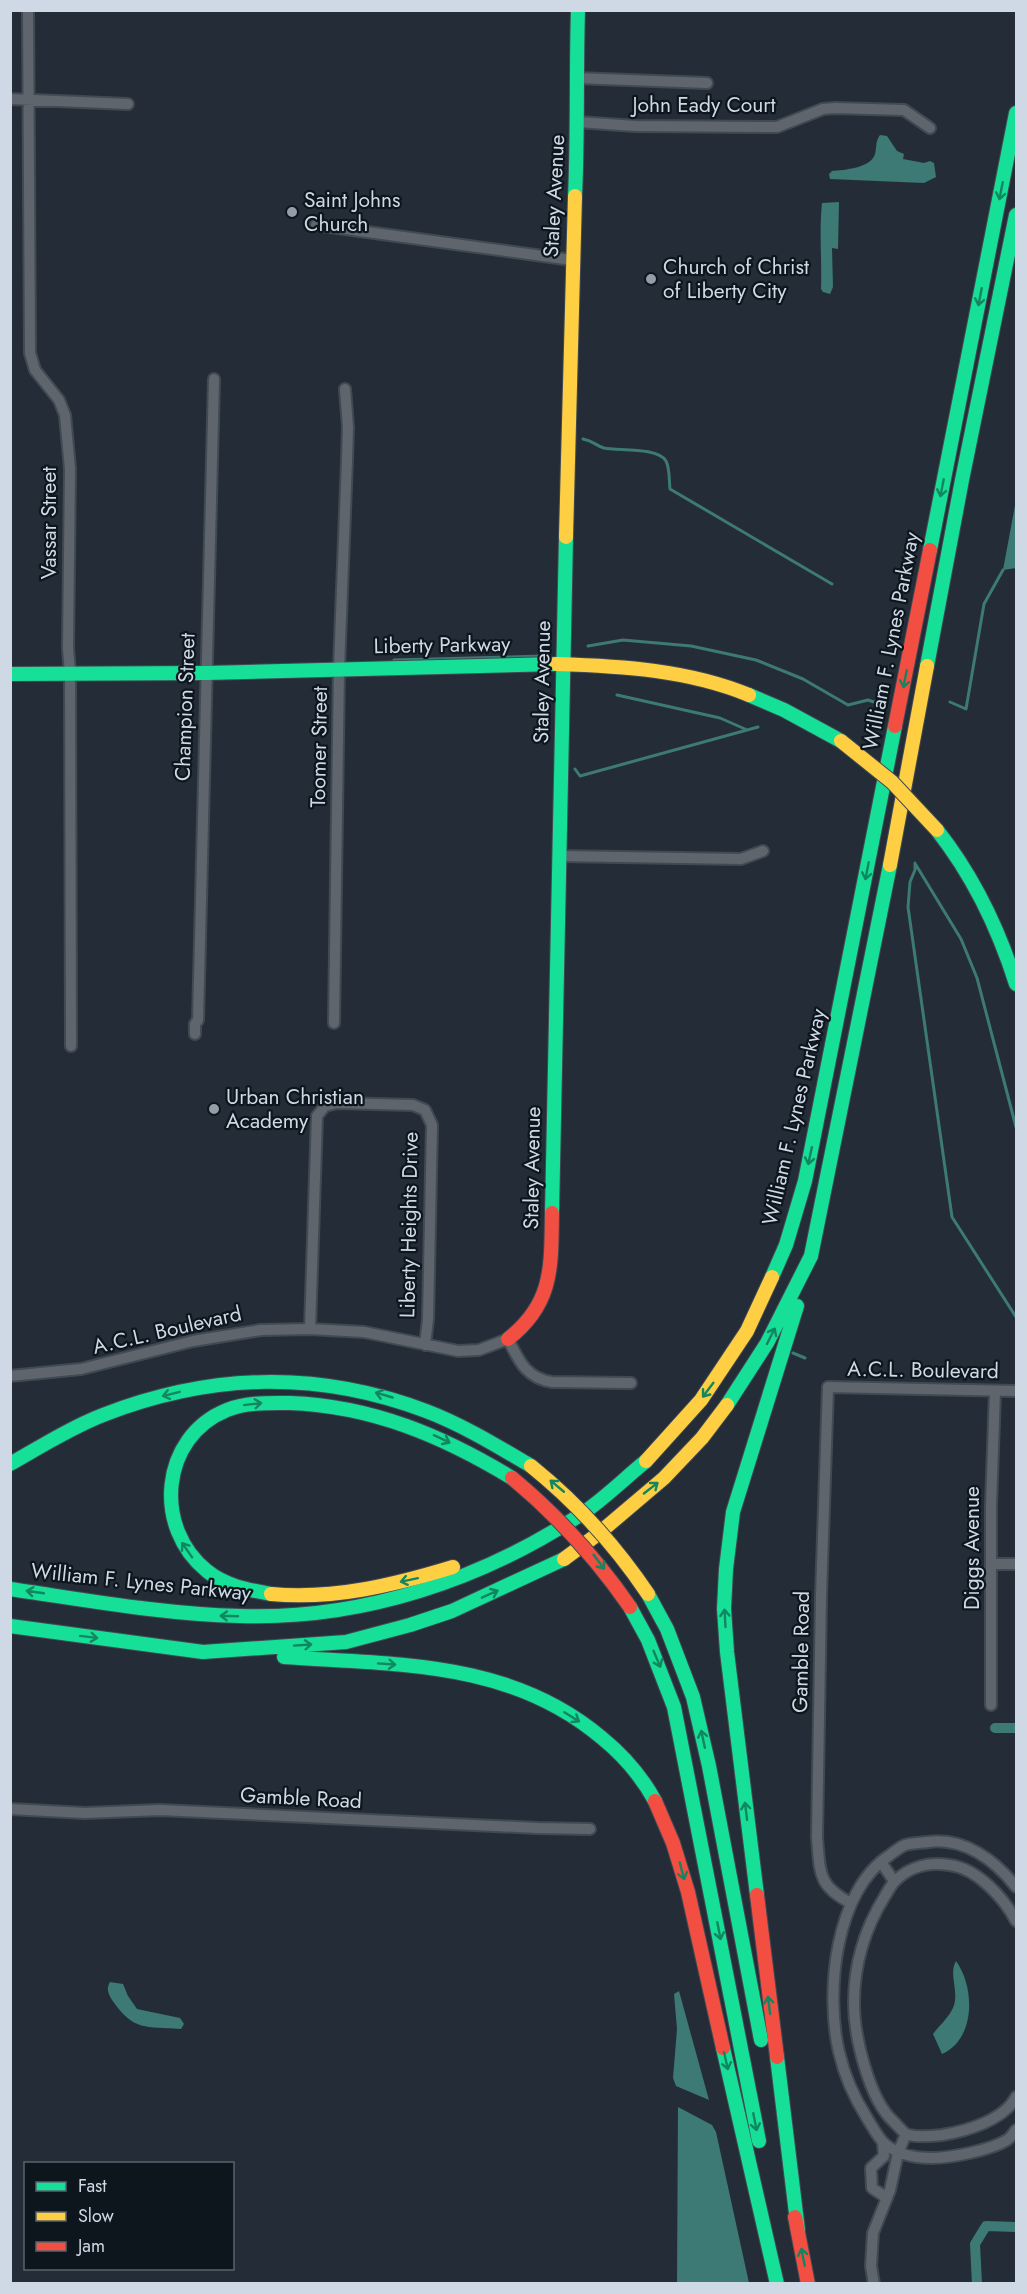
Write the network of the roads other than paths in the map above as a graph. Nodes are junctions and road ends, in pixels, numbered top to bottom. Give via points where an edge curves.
1 (28, 10) edge
2 (578, 10) edge
3 (576, 78) junction
4 (707, 83) dead end
5 (29, 98) junction
6 (10, 99) edge
7 (128, 104) dead end
8 (1017, 113) edge
9 (578, 122) junction
10 (930, 128) dead end
11 (1017, 215) edge
12 (316, 225) dead end
13 (572, 260) junction
14 (214, 380) dead end
15 (345, 389) dead end
16 (563, 664) junction
17 (339, 668) junction
18 (70, 673) junction
19 (206, 673) junction
20 (10, 674) edge
21 (763, 851) dead end
22 (560, 856) junction
23 (1017, 984) edge
24 (842, 996) junction
25 (334, 1023) dead end
26 (195, 1034) dead end
27 (70, 1046) dead end
28 (811, 1256) junction
29 (310, 1329) junction
30 (508, 1339) junction
31 (425, 1345) junction
32 (10, 1376) edge
33 (697, 1382) dead end
34 (631, 1383) dead end
35 (828, 1387) joint
36 (995, 1391) junction
37 (1017, 1391) edge
38 (682, 1400) dead end
39 (10, 1464) edge
40 (992, 1564) junction
41 (1017, 1564) edge
42 (10, 1589) edge
43 (10, 1626) edge
44 (203, 1652) junction
45 (991, 1705) dead end
46 (10, 1809) edge
47 (591, 1829) dead end
48 (881, 1862) junction
49 (894, 1881) junction
50 (1017, 1887) edge
51 (851, 1903) junction
52 (1017, 1921) edge
53 (855, 2016) junction
54 (834, 2018) junction
55 (1017, 2097) edge
56 (1017, 2130) edge
57 (906, 2134) junction
58 (883, 2143) junction
59 (898, 2153) junction
60 (886, 2198) junction
61 (798, 2230) junction
62 (777, 2283) edge
63 (786, 2283) edge
64 (808, 2283) edge
65 (874, 2283) edge

1 - 5 street, Vassar Street
2 - 3 main road, Staley Avenue
3 - 4 street
3 - 9 main road, Staley Avenue
5 - 6 street
5 - 7 street
5 - 18 street, Vassar Street via 30,353 35,370 59,400 65,415 70,469
8 -> 24 main road, William F. Lynes Parkway
9 - 10 street, John Eady Court via 777,127 835,108 904,110
9 - 13 main road, Staley Avenue
11 - 28 main road, William F. Lynes Parkway
12 - 13 street
13 - 16 main road, Staley Avenue
14 - 19 street, Champion Street
15 - 17 street, Toomer Street via 348,427
16 - 17 main road, Liberty Parkway
16 - 22 main road, Staley Avenue
16 - 23 main road, Liberty Parkway, bridge via 656,671 720,685 776,706 841,741 892,782 956,854 981,893
17 - 19 main road, Liberty Parkway
17 - 25 street, Toomer Street
18 - 19 main road, Liberty Parkway
18 - 20 main road, Liberty Parkway
18 - 27 street, Vassar Street
19 - 26 street, Champion Street
21 - 22 street via 741,859
22 - 30 main road, Staley Avenue via 550,1274 537,1311
24 - 33 main road via 761,1272 726,1340
24 -> 42 main road, William F. Lynes Parkway via 805,1182 784,1252 754,1318 711,1387 674,1432 609,1494 575,1519 535,1545 452,1582 398,1599 338,1611 214,1615
44 -> 28 main road, William F. Lynes Parkway via 346,1642 452,1611 560,1562 664,1478 702,1438 737,1393 767,1343
61 -> 28 main road via 724,1610 733,1512
29 - 31 street, A.C.L. Boulevard via 364,1332
29 - 31 street, Liberty Heights Drive via 317,1116 331,1104 413,1105 425,1110 432,1125
29 - 32 street, A.C.L. Boulevard via 236,1333 81,1370
30 - 31 street, A.C.L. Boulevard via 468,1351
30 - 34 street via 523,1368 540,1380
35 - 36 street, A.C.L. Boulevard
35 - 51 street, Gamble Road via 817,1837 820,1873 833,1894
36 - 37 street, A.C.L. Boulevard
36 - 40 street, Diggs Avenue
38 -> 63 main road, bridge via 621,1465 566,1508 520,1537 473,1560 408,1580 314,1595 265,1593 230,1585 201,1568 189,1554 170,1508 171,1475 177,1459 200,1427 219,1414 248,1404 333,1406 367,1412 429,1433 470,1453 512,1479 568,1526 591,1552 630,1607 663,1673 674,1707
61 -> 39 main road, bridge via 702,1732 682,1663 648,1594 585,1513 531,1466 470,1429 404,1401 300,1381 264,1380 192,1388 128,1406 81,1425
40 - 41 street
40 - 45 street, Diggs Avenue
43 -> 44 main road, William F. Lynes Parkway
44 -> 62 main road via 439,1668 498,1682 573,1717 601,1736 633,1769 653,1798 674,1842
46 - 47 street, Gamble Road via 85,1813 160,1810
48 - 49 street
48 - 50 street via 905,1845 935,1841 960,1844 984,1856
48 - 51 street via 865,1876
49 - 52 street via 933,1863 956,1866 972,1872
49 - 53 street via 865,1934 856,1977
51 - 54 street via 837,1961
53 - 54 street
53 - 57 street via 871,2088 886,2115
54 - 58 street via 839,2053 858,2104
55 - 57 street via 990,2121 963,2132 927,2137
56 - 59 street via 1006,2140 949,2158
57 - 59 street
58 - 59 street
58 - 60 street via 884,2156 871,2168 871,2178 872,2188
59 - 60 street
60 - 65 street via 873,2233
64 -> 61 main road

